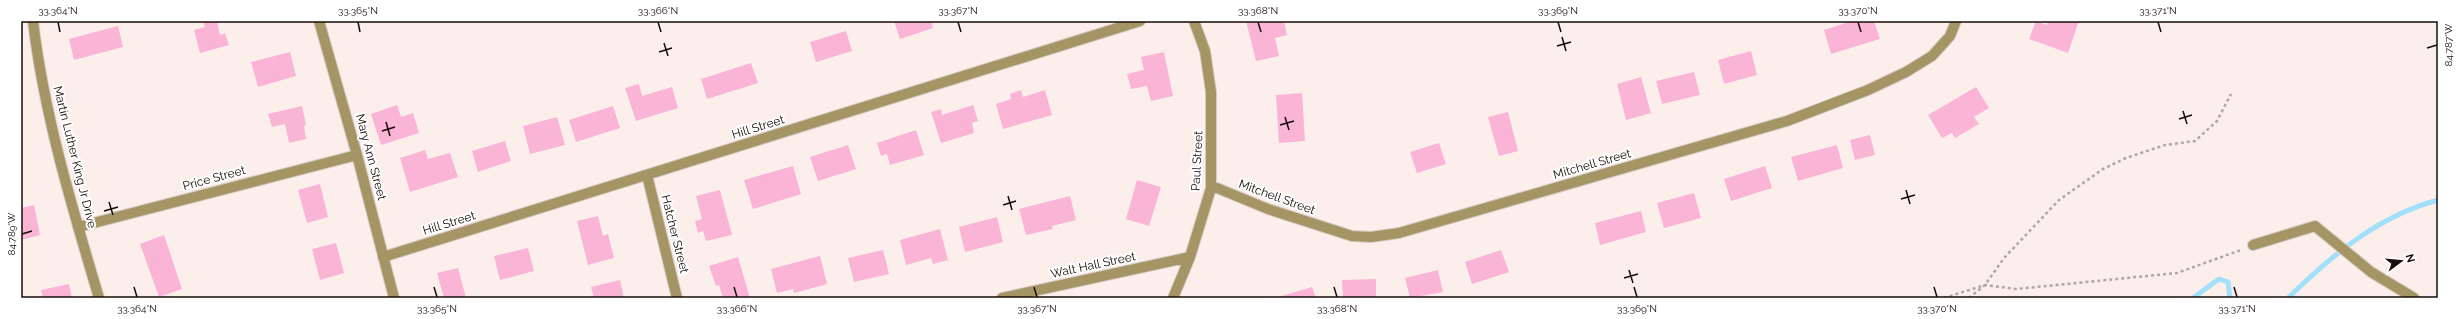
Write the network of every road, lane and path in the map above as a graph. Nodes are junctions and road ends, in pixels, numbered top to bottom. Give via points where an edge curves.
1 (33, 21) edge
2 (1140, 21) edge
3 (1194, 21) edge
4 (1956, 21) edge
5 (320, 22) edge
6 (2231, 94) dead end
7 (357, 155) junction
8 (647, 175) junction
9 (1211, 188) junction
10 (78, 227) junction
11 (2253, 245) joint
12 (383, 257) junction
13 (1190, 257) junction
14 (1985, 285) junction
15 (99, 298) edge
16 (394, 298) edge
17 (677, 298) edge
18 (1002, 298) edge
19 (1173, 298) edge
20 (1944, 298) edge
21 (1969, 298) edge
22 (2414, 298) edge

1 - 10 street, Martin Luther King Jr Drive via 36,52 54,138
2 - 8 street, Hill Street
3 - 9 street, Paul Street via 1205,52 1211,92
4 - 9 street, Mitchell Street via 1950,36 1932,56 1868,90 1786,121 1399,233 1371,237 1352,236 1268,210 1217,188
5 - 7 street, Mary Ann Street
6 - 14 path via 2217,121 2196,141 2165,145 2126,158 2103,169 2059,200 2004,258
7 - 10 street, Price Street
7 - 12 street, Mary Ann Street
8 - 12 street, Hill Street
8 - 17 street, Hatcher Street
9 - 13 street, Paul Street
10 - 15 street, Martin Luther King Jr Drive
11 - 14 path via 2177,272 2016,289
11 - 22 street via 2315,226 2371,272
12 - 16 street, Mary Ann Street
13 - 18 street, Walt Hall Street
13 - 19 street, Paul Street
14 - 20 path
14 - 21 path

